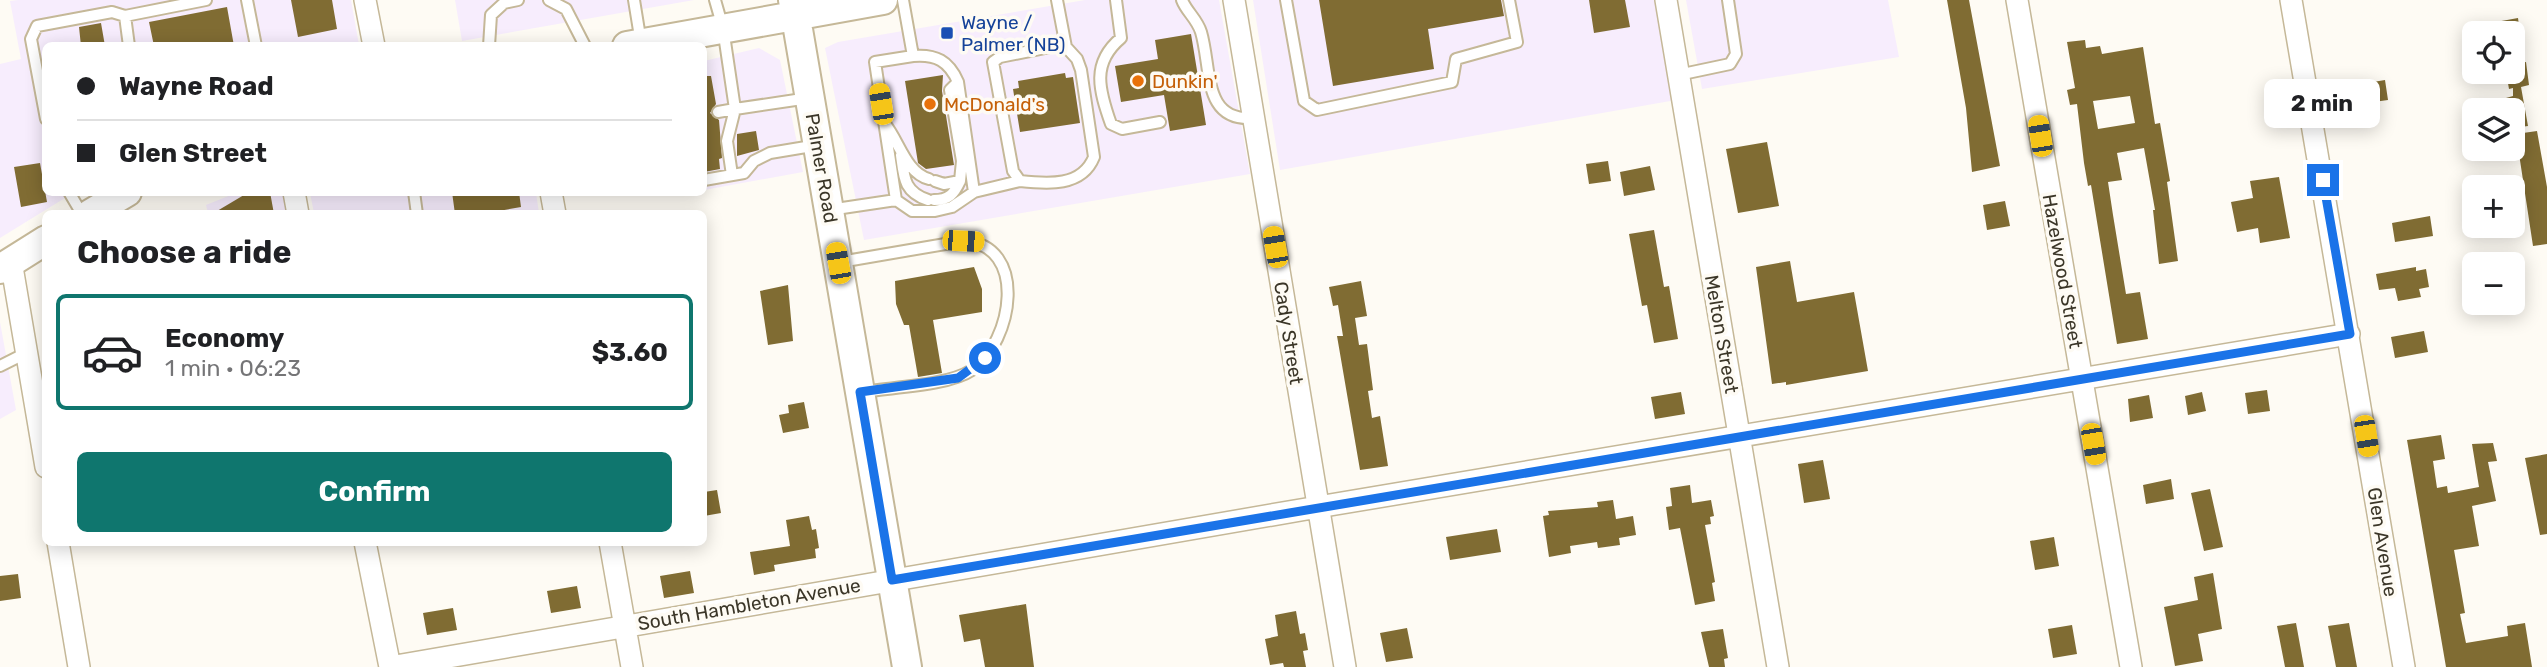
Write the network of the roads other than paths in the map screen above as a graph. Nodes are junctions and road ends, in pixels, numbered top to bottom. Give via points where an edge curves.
1 (205, 0) edge
2 (247, 0) edge
3 (365, 0) edge
4 (518, 0) edge
5 (549, 0) edge
6 (634, 0) edge
7 (715, 0) edge
8 (883, 0) edge
9 (903, 0) edge
10 (1057, 0) edge
11 (1116, 0) edge
12 (1182, 0) edge
13 (1234, 0) edge
14 (1286, 0) edge
15 (1510, 0) edge
16 (1665, 0) edge
17 (1728, 0) edge
18 (2017, 0) edge
19 (2291, 0) edge
20 (794, 7) edge
21 (125, 16) junction
22 (723, 28) junction
23 (128, 42) edge
24 (255, 42) edge
25 (373, 42) edge
26 (489, 42) edge
27 (583, 42) edge
28 (634, 42) edge
29 (645, 42) edge
30 (1065, 44) junction
31 (913, 56) junction
32 (1678, 75) junction
33 (958, 82) junction
34 (810, 97) junction
35 (42, 98) edge
36 (735, 109) junction
37 (718, 112) dead end
38 (1254, 118) junction
39 (1160, 122) dead end
40 (885, 124) junction
41 (818, 145) junction
42 (900, 146) junction
43 (732, 175) junction
44 (707, 179) edge
45 (960, 181) junction
46 (1020, 181) junction
47 (974, 192) junction
48 (120, 196) edge
49 (897, 200) junction
50 (97, 210) edge
51 (829, 210) junction
52 (42, 242) edge
53 (838, 263) junction
54 (6, 265) edge
55 (2350, 334) junction
56 (26, 353) junction
57 (0, 366) edge
58 (2082, 380) junction
59 (860, 392) junction
60 (1740, 438) junction
61 (42, 444) edge
62 (1318, 507) junction
63 (59, 546) edge
64 (366, 546) edge
65 (611, 546) edge
66 (892, 580) junction
67 (625, 626) junction
68 (79, 667) edge
69 (390, 667) edge
70 (632, 667) edge
71 (907, 667) edge
72 (1345, 667) edge
73 (1779, 667) edge
74 (2131, 667) edge
75 (2404, 667) edge

1 - 21 lane
2 - 24 lane
3 - 25 street
4 - 26 lane via 504,3 491,15
5 - 27 lane via 566,9
6 - 28 lane
7 - 22 lane
8 - 20 street
9 - 31 lane
10 - 30 lane
11 - 39 lane via 1121,38 1108,48 1099,68 1111,124 1122,129
12 - 38 lane via 1201,32 1216,103 1231,117
13 - 38 street, Cady Street
14 - 15 lane via 1304,101 1317,110 1452,82 1457,59 1517,42
16 - 32 street, Melton Street
17 - 32 lane via 1736,54 1730,64
18 - 58 street, Hazelwood Street
19 - 55 street, Glen Avenue
20 - 22 street
20 - 34 street, Palmer Road
21 - 23 lane
21 - 35 lane via 112,12 37,26 31,39
22 - 29 street
22 - 36 lane
30 - 46 lane via 993,62 1013,171
30 - 46 lane via 1081,70 1094,157 1088,170 1077,177 1058,182
31 - 33 lane via 942,59
31 - 40 lane via 875,62
32 - 60 street, Melton Street
33 - 45 lane via 950,90
33 - 47 lane
34 - 36 lane
34 - 41 street, Palmer Road
36 - 37 lane
36 - 43 lane via 727,141
38 - 62 street, Cady Street
40 - 42 lane
40 - 49 lane
41 - 43 lane via 770,153 744,173
41 - 51 street, Palmer Road
42 - 45 lane via 921,177 944,184
42 - 45 lane via 906,187 915,196 944,200 955,193
43 - 44 lane
46 - 47 lane
47 - 49 lane via 952,207 923,212 912,211
48 - 50 street
49 - 51 lane
51 - 53 street, Palmer Road
52 - 54 street
53 - 59 street, Palmer Road
53 - 59 lane via 978,241 989,247 1006,272 1004,319 985,358 973,369 958,378
54 - 56 street
55 - 58 street, South Hambleton Avenue
55 - 75 street, Glen Avenue
56 - 57 lane
56 - 61 street
58 - 60 street, South Hambleton Avenue
58 - 74 street, Hazelwood Street
59 - 66 street, Palmer Road
60 - 62 street, South Hambleton Avenue
60 - 73 street, Melton Street
62 - 66 street, South Hambleton Avenue
62 - 72 street, Cady Street
63 - 68 street
64 - 69 street
65 - 67 street
66 - 67 street, South Hambleton Avenue
66 - 71 street, Palmer Road
67 - 69 street, South Hambleton Avenue
67 - 70 street

